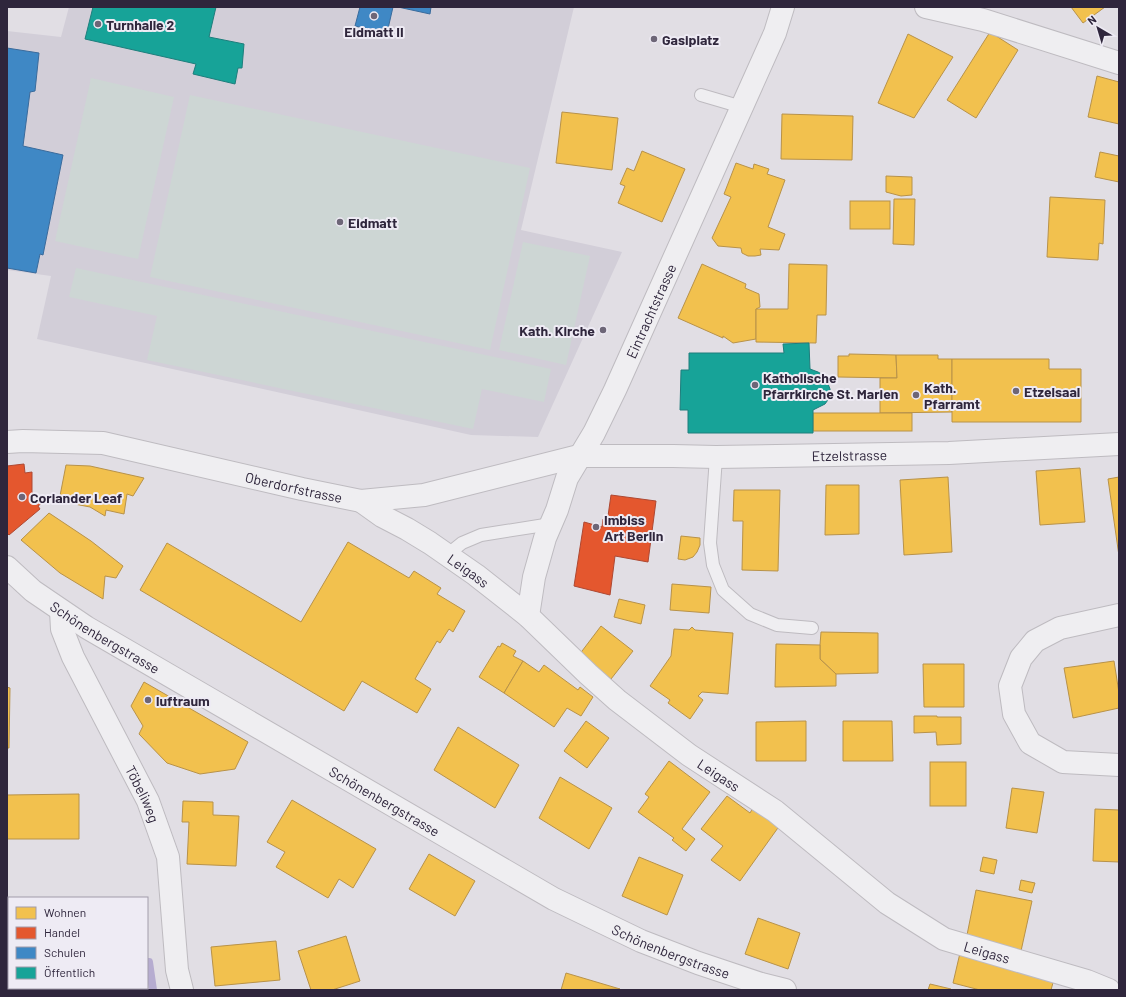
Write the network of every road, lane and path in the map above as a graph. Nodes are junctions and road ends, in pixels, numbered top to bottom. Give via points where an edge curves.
1 (783, 7) edge
2 (926, 7) edge
3 (1119, 63) edge
4 (701, 95) dead end
5 (742, 107) junction
6 (7, 442) edge
7 (1119, 444) edge
8 (579, 456) junction
9 (716, 457) junction
10 (361, 501) junction
11 (551, 524) junction
12 (447, 555) junction
13 (7, 568) edge
14 (61, 611) junction
15 (1119, 615) edge
16 (528, 616) junction
17 (812, 628) dead end
18 (1119, 765) edge
19 (182, 990) edge
20 (785, 990) edge
21 (1109, 990) edge

1 - 5 street, Eintrachtstrasse via 775,33
2 - 3 street via 983,20
4 - 5 lane
5 - 8 street, Eintrachtstrasse via 615,390 594,433
6 - 10 street, Oberdorfstrasse via 103,443
7 - 9 street, Etzelstrasse via 949,453
8 - 9 street, Etzelstrasse
8 - 10 street, Oberdorfstrasse via 424,495
8 - 11 street, Eintrachtstrasse via 567,478
9 - 17 lane via 710,543 713,565 724,590 750,614 777,625
10 - 12 street, Leigass
11 - 12 lane via 481,535 462,543
11 - 16 street, Eintrachtstrasse via 534,577
12 - 16 street, Leigass
13 - 14 street, Schönenbergstrasse
14 - 19 street, Töbeliweg via 62,629 73,657 148,801 168,857 177,970
14 - 20 street, Schönenbergstrasse via 554,899 641,941 698,963
15 - 18 street via 1060,628 1035,641 1021,658 1010,686 1014,714 1030,743 1063,762
16 - 21 street, Leigass via 618,700 689,755 775,811 887,903 944,939 1087,981

